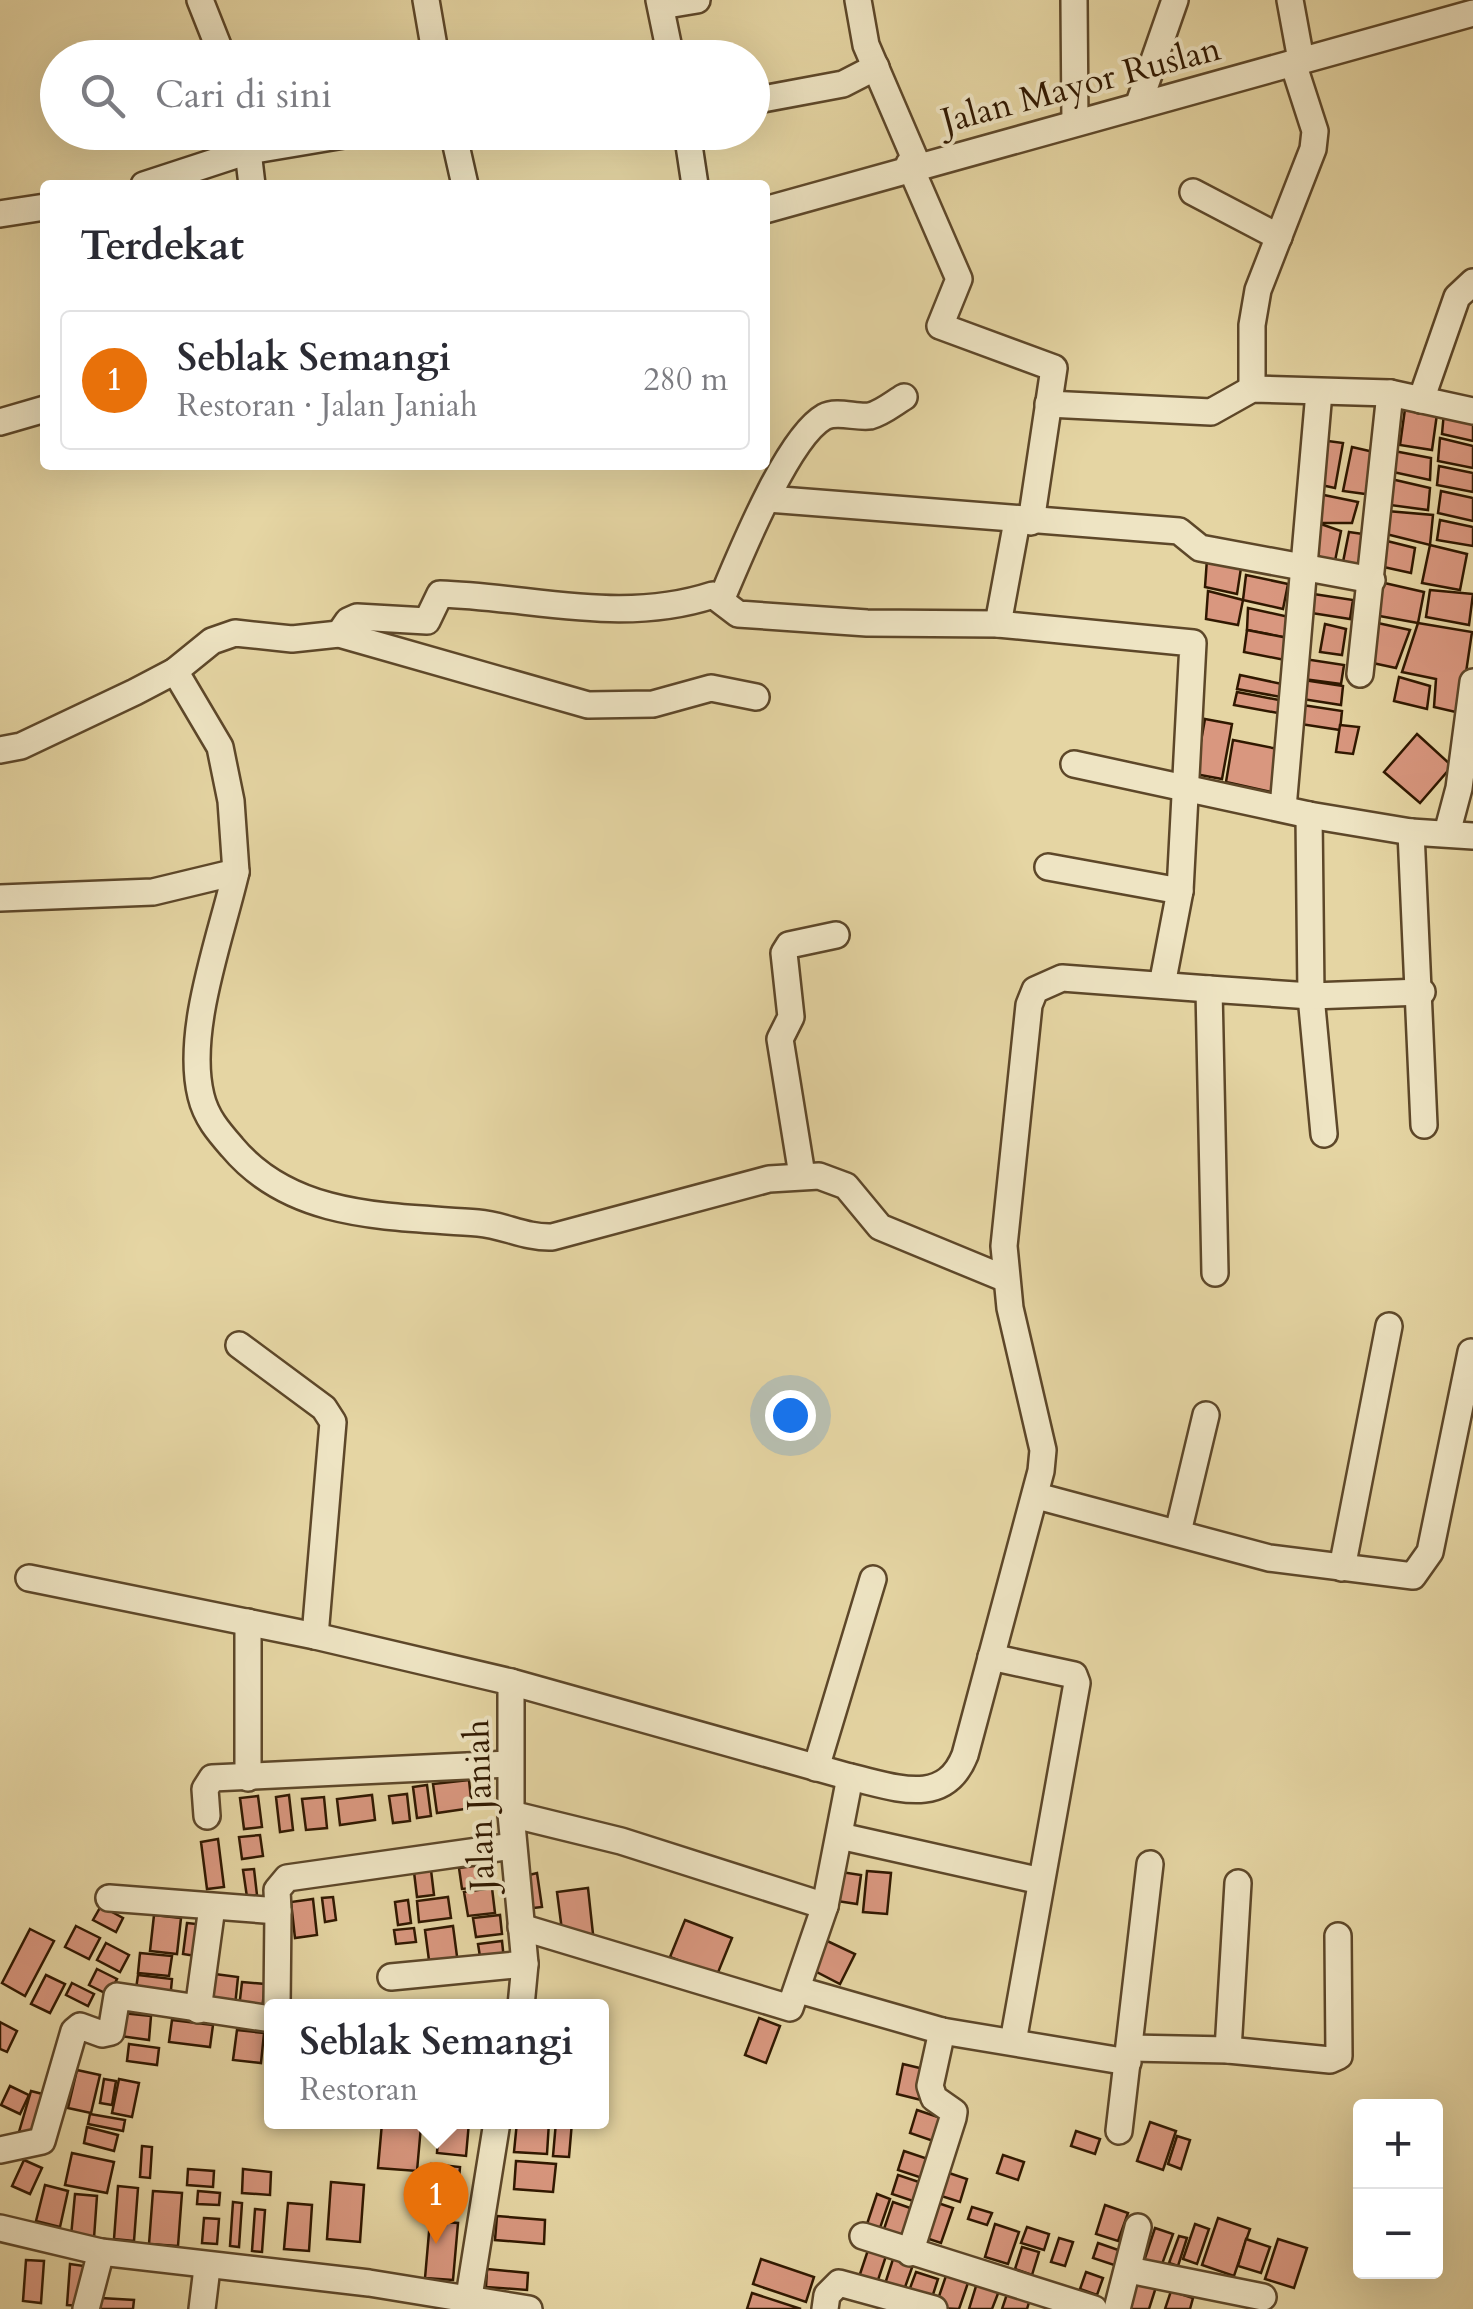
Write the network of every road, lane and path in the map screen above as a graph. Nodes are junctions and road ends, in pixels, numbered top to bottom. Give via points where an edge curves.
1 (200, 0) edge
2 (426, 0) edge
3 (697, 0) edge
4 (858, 0) edge
5 (1074, 0) edge
6 (1175, 0) edge
7 (1290, 0) edge
8 (660, 3) edge
9 (1473, 13) edge
10 (215, 40) edge
11 (433, 40) edge
12 (667, 40) edge
13 (1297, 61) junction
14 (876, 67) junction
15 (770, 98) edge
16 (1138, 106) junction
17 (1076, 122) junction
18 (227, 150) edge
19 (247, 150) edge
20 (457, 150) edge
21 (690, 150) edge
22 (914, 165) junction
23 (156, 180) edge
24 (251, 180) edge
25 (464, 180) edge
26 (695, 180) edge
27 (1193, 192) dead end
28 (770, 208) edge
29 (40, 209) edge
30 (0, 214) edge
31 (1279, 236) junction
32 (1473, 282) edge
33 (1252, 389) junction
34 (1319, 392) junction
35 (1390, 393) junction
36 (904, 396) dead end
37 (1421, 400) junction
38 (1048, 404) junction
39 (40, 411) edge
40 (1473, 411) edge
41 (0, 422) edge
42 (768, 499) junction
43 (1024, 521) junction
44 (1302, 564) junction
45 (1372, 580) junction
46 (722, 598) junction
47 (998, 624) junction
48 (340, 634) junction
49 (175, 671) junction
50 (1360, 674) dead end
51 (1473, 682) edge
52 (756, 697) dead end
53 (0, 750) edge
54 (1074, 764) dead end
55 (1186, 788) junction
56 (1283, 808) junction
57 (1310, 815) junction
58 (1412, 832) junction
59 (1447, 833) junction
60 (1473, 836) edge
61 (1048, 867) dead end
62 (236, 872) junction
63 (1180, 891) junction
64 (0, 898) edge
65 (836, 935) dead end
66 (1162, 985) junction
67 (1209, 989) junction
68 (1422, 992) junction
69 (1311, 996) junction
70 (1424, 1126) dead end
71 (1324, 1134) dead end
72 (802, 1176) junction
73 (1215, 1272) dead end
74 (1006, 1280) junction
75 (1389, 1326) dead end
76 (239, 1345) dead end
77 (1471, 1352) edge
78 (1206, 1415) dead end
79 (1463, 1436) edge
80 (1037, 1496) junction
81 (1178, 1532) junction
82 (1342, 1568) junction
83 (29, 1578) dead end
84 (874, 1580) dead end
85 (248, 1622) junction
86 (316, 1636) junction
87 (990, 1657) junction
88 (511, 1682) junction
89 (509, 1764) junction
90 (816, 1768) junction
91 (850, 1777) junction
92 (248, 1778) junction
93 (511, 1814) junction
94 (207, 1816) dead end
95 (840, 1836) junction
96 (513, 1846) junction
97 (1150, 1864) dead end
98 (1042, 1880) junction
99 (1238, 1883) dead end
100 (108, 1898) dead end
101 (212, 1906) junction
102 (825, 1906) junction
103 (278, 1911) junction
104 (522, 1927) junction
105 (1338, 1936) dead end
106 (525, 1964) junction
107 (391, 1976) dead end
108 (799, 1990) junction
109 (277, 1999) edge
110 (522, 1999) edge
111 (198, 2010) junction
112 (264, 2017) edge
113 (942, 2031) junction
114 (1013, 2042) junction
115 (1228, 2050) junction
116 (1129, 2055) junction
117 (496, 2129) edge
118 (1119, 2131) dead end
119 (0, 2150) edge
120 (0, 2228) edge
121 (1138, 2228) dead end
122 (863, 2236) dead end
123 (101, 2252) junction
124 (910, 2253) junction
125 (208, 2268) junction
126 (1130, 2270) junction
127 (1263, 2297) dead end
128 (468, 2304) edge
129 (86, 2309) edge
130 (202, 2309) edge
131 (529, 2309) edge
132 (824, 2309) edge
133 (934, 2309) edge
134 (1094, 2309) edge
135 (1117, 2309) edge

1 - 10 street
2 - 11 street
3 - 8 street
4 - 14 street
5 - 17 street
6 - 16 street
7 - 13 street
8 - 12 street
9 - 13 street, Jalan Mayor Ruslan
13 - 16 street, Jalan Mayor Ruslan
13 - 31 street via 1314,148
14 - 15 street via 842,84
14 - 22 street
16 - 17 street, Jalan Mayor Ruslan
17 - 22 street, Jalan Mayor Ruslan
18 - 23 street
19 - 24 street
20 - 25 street
21 - 26 street
22 - 28 street, Jalan Mayor Ruslan
22 - 38 street via 959,280 940,326 1054,368
27 - 31 street
29 - 30 street
31 - 33 street via 1258,290
32 - 37 street via 1457,297
33 - 34 street
33 - 38 street via 1211,412
34 - 35 street
34 - 44 street
35 - 37 street
35 - 45 street
36 - 42 street via 870,416 822,418
37 - 40 street
38 - 43 street
39 - 41 street
42 - 43 street
42 - 46 street
43 - 44 street via 1179,531 1200,548
43 - 47 street
44 - 45 street
44 - 56 street
45 - 50 street
46 - 47 street via 738,614
46 - 48 street via 606,611 444,594 434,601 428,621 358,617
47 - 55 street via 1193,643
48 - 49 street via 224,634
48 - 52 street via 588,705 652,704 711,688
49 - 53 street
49 - 62 street via 220,747
51 - 59 street
54 - 55 street
55 - 56 street
55 - 63 street
56 - 57 street
57 - 58 street
57 - 69 street
58 - 59 street
58 - 68 street
59 - 60 street
61 - 63 street
62 - 64 street via 153,892
62 - 72 street via 197,1039 200,1095 211,1122 249,1168 282,1190 330,1208 483,1223 529,1238 769,1178
63 - 66 street
65 - 72 street via 789,945 784,953 791,1017 780,1039
66 - 67 street
66 - 74 street via 1062,978 1031,997
67 - 69 street
67 - 73 street
68 - 69 street
68 - 70 street
69 - 71 street
72 - 74 street via 846,1186 880,1226
74 - 80 street via 1043,1450
75 - 82 street
76 - 86 street via 324,1408 333,1422
77 - 79 street
78 - 81 street
79 - 82 street via 1422,1568 1400,1578
80 - 81 street
80 - 87 street
81 - 82 street via 1268,1558
83 - 85 street, Jalan Janiah
84 - 90 street
85 - 86 street, Jalan Janiah
85 - 92 street
86 - 88 street, Jalan Janiah
87 - 91 street via 965,1756 949,1784 908,1788
87 - 98 street via 1061,1670 1077,1683
88 - 89 street, Jalan Janiah
88 - 90 street
89 - 92 street
89 - 93 street, Jalan Janiah
90 - 91 street
91 - 95 street
92 - 94 street via 208,1780
93 - 96 street, Jalan Janiah
93 - 102 street via 621,1841
95 - 98 street
95 - 102 street
96 - 103 street via 293,1876 280,1880
96 - 104 street, Jalan Janiah
97 - 116 street
98 - 114 street
99 - 115 street
100 - 101 street
101 - 103 street
101 - 111 street
102 - 108 street
103 - 109 street
104 - 106 street, Jalan Janiah
104 - 108 street via 781,2009 794,2004
105 - 115 street via 1339,2056
106 - 107 street
106 - 110 street, Jalan Janiah
108 - 113 street
111 - 112 street
111 - 119 street via 116,1996 111,2032 80,2026 74,2031 42,2141
113 - 114 street
113 - 124 street via 930,2086 954,2118
114 - 116 street
115 - 116 street
116 - 118 street
117 - 128 street
120 - 123 street
121 - 126 street
122 - 124 street
123 - 125 street
123 - 129 street
124 - 134 street
125 - 128 street
125 - 130 street
126 - 127 street
126 - 135 street
128 - 131 street
132 - 133 street via 839,2283

